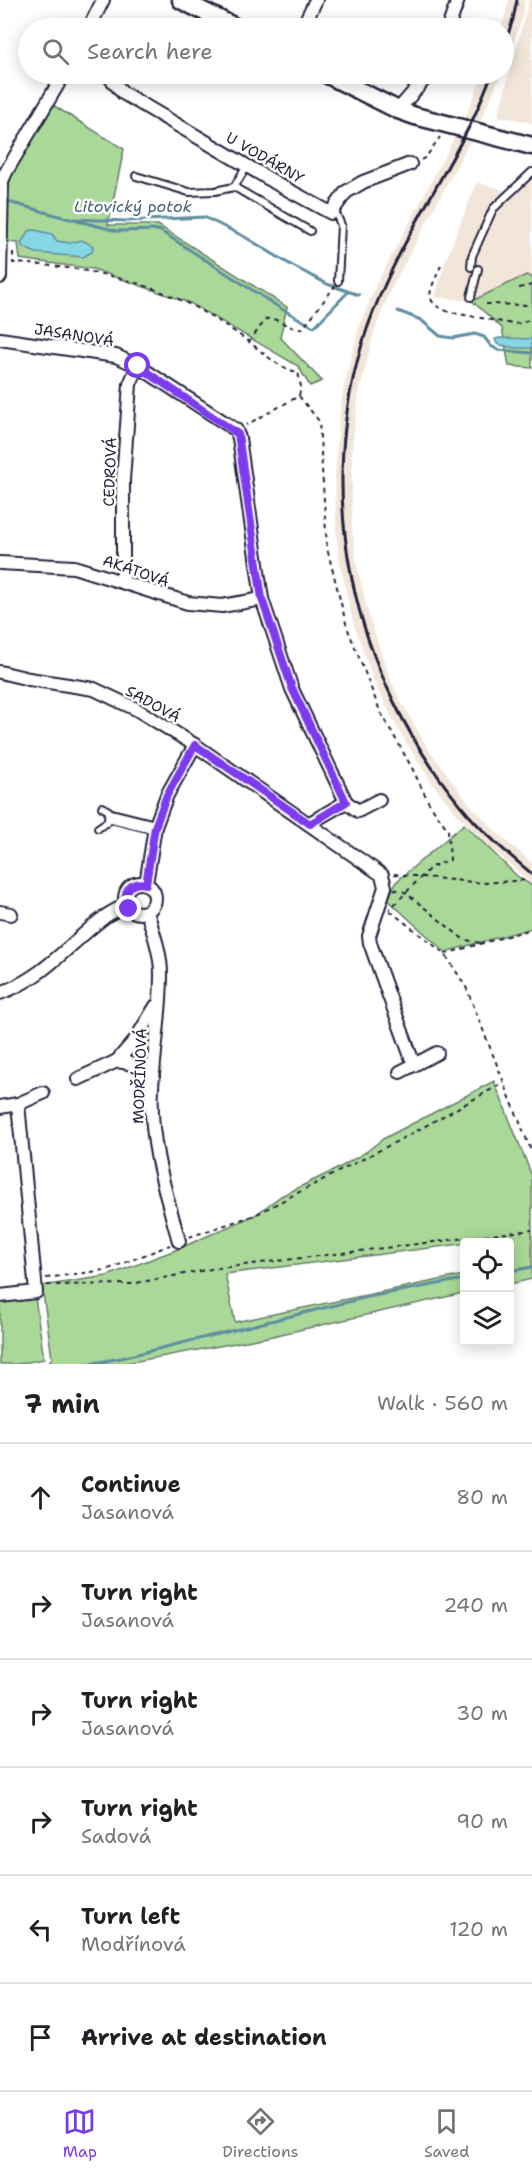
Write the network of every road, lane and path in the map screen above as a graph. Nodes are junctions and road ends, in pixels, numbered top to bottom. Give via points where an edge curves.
1 (103, 0) edge
2 (181, 0) edge
3 (316, 0) edge
4 (458, 0) edge
5 (94, 18) edge
6 (217, 18) edge
7 (307, 18) edge
8 (452, 18) edge
9 (58, 84) edge
10 (115, 84) edge
11 (346, 84) edge
12 (420, 84) edge
13 (398, 110) junction
14 (448, 126) junction
15 (532, 146) edge
16 (410, 164) joint
17 (247, 166) junction
18 (532, 172) edge
19 (136, 176) dead end
20 (234, 187) junction
21 (334, 209) junction
22 (1, 217) edge
23 (310, 231) dead end
24 (7, 252) dead end
25 (441, 265) dead end
26 (471, 267) dead end
27 (478, 269) dead end
28 (0, 277) edge
29 (338, 281) dead end
30 (532, 285) edge
31 (519, 288) dead end
32 (331, 292) dead end
33 (471, 297) dead end
34 (486, 304) dead end
35 (532, 305) edge
36 (532, 318) edge
37 (0, 339) edge
38 (249, 342) junction
39 (138, 366) junction
40 (299, 396) junction
41 (236, 430) junction
42 (0, 563) edge
43 (123, 582) junction
44 (262, 599) junction
45 (0, 672) edge
46 (15, 676) junction
47 (0, 684) edge
48 (195, 745) junction
49 (379, 800) dead end
50 (346, 802) junction
51 (107, 811) joint
52 (310, 824) junction
53 (155, 827) junction
54 (98, 828) dead end
55 (422, 876) junction
56 (528, 880) dead end
57 (384, 881) junction
58 (146, 884) junction
59 (405, 892) junction
60 (126, 905) junction
61 (384, 909) junction
62 (147, 912) junction
63 (532, 929) edge
64 (480, 943) junction
65 (445, 954) junction
66 (0, 993) edge
67 (159, 1001) junction
68 (437, 1053) dead end
69 (117, 1060) junction
70 (414, 1065) junction
71 (400, 1072) dead end
72 (153, 1076) junction
73 (78, 1079) dead end
74 (503, 1083) junction
75 (43, 1093) dead end
76 (18, 1104) junction
77 (0, 1107) edge
78 (532, 1153) edge
79 (532, 1230) edge
80 (179, 1241) junction
81 (35, 1285) junction
82 (0, 1296) edge

1 - 5 street
2 - 6 main road
3 - 7 street
4 - 8 street
9 - 22 street via 6,172
10 - 17 street, U VODÁRNY via 123,93
11 - 13 main road
12 - 13 street
13 - 14 main road
14 - 15 main road
14 - 16 path via 426,157
16 - 21 street via 346,192
17 - 20 lane
17 - 21 street, U VODÁRNY via 331,213
18 - 26 lane via 493,209
19 - 20 lane via 189,192
20 - 23 lane
21 - 29 lane via 341,225
22 - 28 street
24 - 38 path via 14,252 13,263 85,270 157,291 198,309
25 - 36 path via 429,296 439,308 513,324
27 - 33 lane
30 - 31 path
32 - 38 path via 303,328 266,319
34 - 35 path
37 - 39 street, JASANOVÁ via 108,354
38 - 40 path via 279,364 298,372
39 - 41 street, JASANOVÁ
39 - 43 street, CEDROVÁ via 130,384 123,480
40 - 41 path
40 - 55 path via 319,421 327,548 347,627 380,711 429,803 448,830 450,860 431,867
41 - 44 street
42 - 43 street, AKÁTOVÁ via 74,567
43 - 44 street, AKÁTOVÁ via 169,598 208,605
44 - 50 street via 292,688
45 - 46 street, SADOVÁ
46 - 47 street
46 - 48 street, SADOVÁ via 94,689
48 - 52 street, SADOVÁ
48 - 53 street, MODŘÍNOVÁ via 167,795
49 - 50 street via 358,811
50 - 52 street
51 - 53 street
51 - 54 lane via 107,822
52 - 57 street, SADOVÁ
53 - 58 street, MODŘÍNOVÁ
55 - 56 path via 483,883
55 - 57 path
55 - 59 path
57 - 59 path
57 - 61 street
58 - 60 street via 135,883 127,890
58 - 62 street, MODŘÍNOVÁ via 155,895 154,905
59 - 61 path
59 - 64 path via 463,939
60 - 62 street via 133,911
60 - 66 street via 103,918 49,966 20,986
61 - 65 path
61 - 70 street via 369,936 370,943
62 - 67 street, MODŘÍNOVÁ via 161,973
63 - 64 path
64 - 65 path
65 - 74 path via 466,987
67 - 69 street via 136,1039
67 - 72 street, MODŘÍNOVÁ
68 - 70 street
69 - 72 street
69 - 73 street
70 - 71 street
72 - 80 street, MODŘÍNOVÁ via 154,1146
74 - 78 path
74 - 80 path via 255,1215
75 - 76 street
76 - 77 street
76 - 81 street
79 - 81 path via 211,1269 131,1284
80 - 81 path via 106,1270
81 - 82 street

